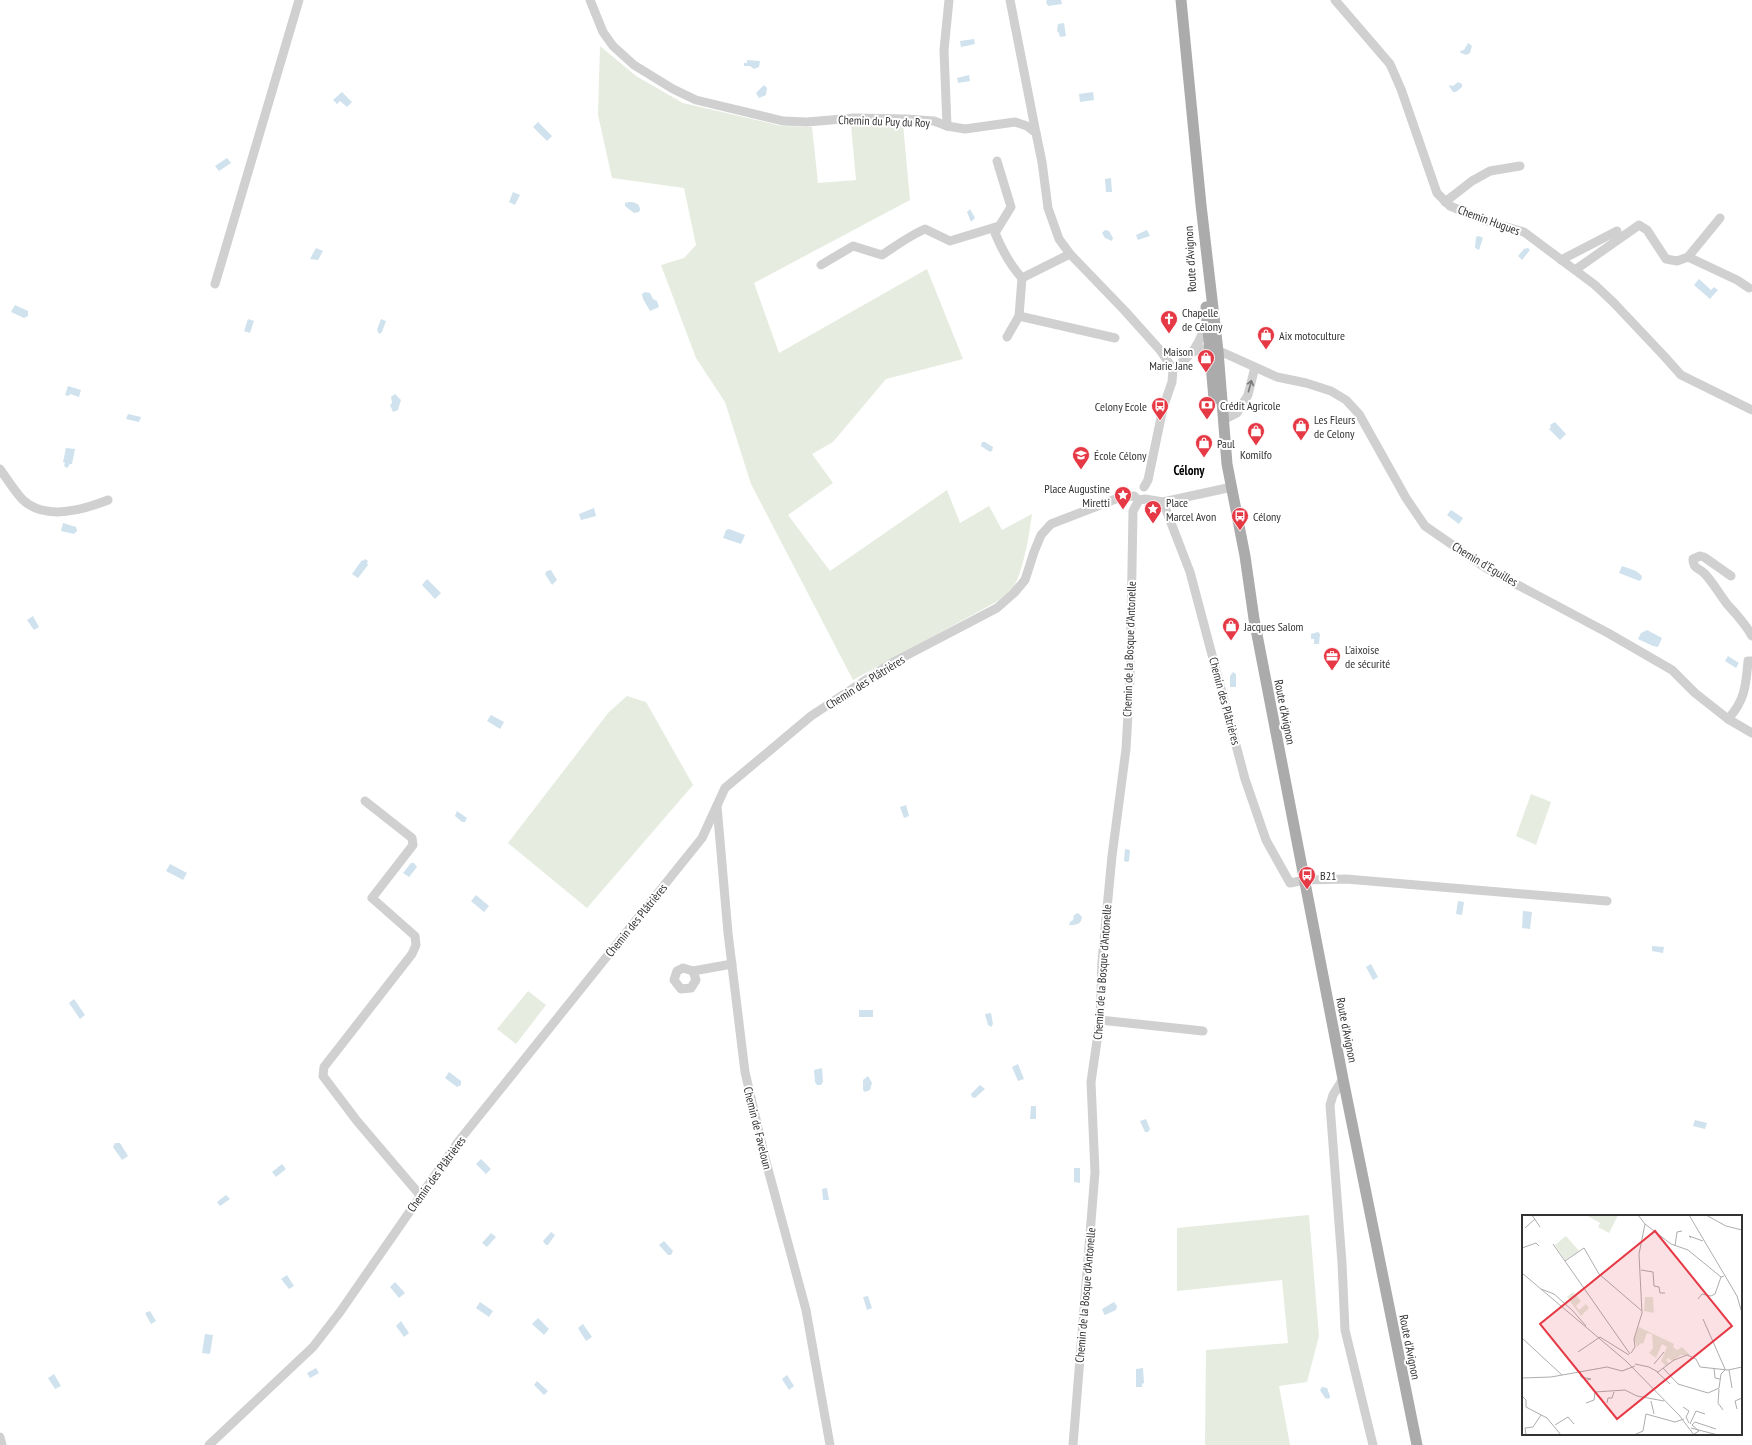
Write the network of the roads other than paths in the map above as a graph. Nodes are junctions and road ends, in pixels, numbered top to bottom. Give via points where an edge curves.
1 (299, 0) edge
2 (590, 0) edge
3 (949, 0) edge
4 (1010, 0) edge
5 (1181, 0) edge
6 (1335, 0) edge
7 (947, 126) junction
8 (1036, 133) junction
9 (997, 161) dead end
10 (1520, 166) dead end
11 (1445, 202) junction
12 (1201, 205) junction
13 (1720, 218) dead end
14 (999, 226) junction
15 (1617, 231) dead end
16 (1070, 254) junction
17 (1688, 257) junction
18 (1561, 260) junction
19 (821, 265) dead end
20 (1575, 270) junction
21 (1022, 278) junction
22 (215, 284) dead end
23 (1749, 288) dead end
24 (1019, 316) junction
25 (1206, 317) junction
26 (1007, 337) dead end
27 (1115, 338) dead end
28 (1214, 351) junction
29 (1193, 352) junction
30 (1255, 367) junction
31 (1173, 369) junction
32 (1752, 410) edge
33 (1223, 420) junction
34 (0, 469) edge
35 (1228, 488) junction
36 (1139, 498) junction
37 (108, 500) dead end
38 (1163, 502) junction
39 (1731, 576) dead end
40 (1752, 636) edge
41 (1752, 661) edge
42 (1728, 720) junction
43 (1752, 733) edge
44 (365, 801) dead end
45 (717, 805) junction
46 (1305, 880) junction
47 (1607, 901) dead end
48 (732, 964) junction
49 (693, 972) dead end
50 (1100, 1020) junction
51 (1203, 1031) dead end
52 (1343, 1079) junction
53 (420, 1195) junction
54 (0, 1437) edge
55 (2, 1445) edge
56 (209, 1445) edge
57 (830, 1445) edge
58 (1073, 1445) edge
59 (1373, 1445) edge
60 (1417, 1445) edge

1 - 22 street
2 - 7 street, Chemin du Puy du Roy via 603,32 613,46 634,65 696,100 783,121 906,119 934,121
3 - 7 street via 944,50
4 - 8 street
5 - 12 main road, Route d'Avignon
6 - 11 street, Chemin Hugues via 1390,64 1436,193
7 - 8 street, Chemin du Puy du Roy via 965,129 1015,122 1027,126
8 - 16 street via 1048,208 1060,239
9 - 14 street via 1011,206
10 - 11 street via 1490,171
11 - 18 street, Chemin Hugues via 1486,222 1524,232
12 - 25 main road, Route d'Avignon
12 - 28 main road, Route d'Avignon
13 - 17 street
14 - 19 street via 950,241 925,229 908,236 882,254 853,246
14 - 21 street via 995,233 1004,254
15 - 18 street
16 - 21 street
16 - 31 street via 1160,350
17 - 20 street via 1677,261 1666,259 1647,230 1639,225
17 - 23 street
18 - 20 street, Chemin Hugues
20 - 32 street, Chemin Hugues via 1614,303 1680,375
21 - 24 street
24 - 26 street
24 - 27 street
25 - 28 main road, Route d'Avignon
25 - 29 street
28 - 29 street via 1202,349
28 - 30 street, Chemin d'Eguilles via 1229,354
28 - 33 main road, Route d'Avignon
28 - 35 main road, Route d'Avignon via 1218,446
29 - 31 street
33 -> 30 street via 1237,413 1248,395
30 - 42 street, Chemin d'Eguilles via 1277,377 1331,391 1346,400 1360,414 1406,498 1425,526 1486,568 1672,670 1694,693
31 - 36 street via 1148,480 1144,487 1136,489
33 - 35 main road, Route d'Avignon
34 - 37 street via 23,500 40,510 60,512 87,508
35 - 38 street
35 - 46 main road, Route d'Avignon via 1245,556 1254,619
36 - 38 street
36 - 45 street, Chemin des Plâtrières via 1121,497 1051,524 1034,552 1025,580 998,608 890,664 811,716 725,788
36 - 50 street, Chemin de la Bosque d'Antonelle via 1133,511 1126,749 1112,856 1102,961
38 - 46 street, Chemin des Plâtrières via 1190,572 1246,779 1266,840 1290,883
39 - 40 street via 1704,557 1693,559 1696,568 1740,618
41 - 42 street via 1748,661 1745,691
42 - 43 street, Chemin d'Eguilles
44 - 53 street via 412,838 413,845 372,898 415,936 416,945 412,954 324,1067 323,1076 357,1121
45 - 48 street, Chemin de Faveloun
45 - 53 street, Chemin des Plâtrières via 702,838 458,1142
46 - 47 street via 1346,879
46 - 52 main road, Route d'Avignon
48 - 49 street
48 - 57 street, Chemin de Faveloun via 745,1072 806,1310
50 - 51 street
50 - 58 street, Chemin de la Bosque d'Antonelle via 1091,1082 1095,1172
52 - 59 street via 1330,1105 1345,1330
52 - 60 main road, Route d'Avignon
53 - 56 street, Chemin des Plâtrières via 313,1347
54 - 55 street

